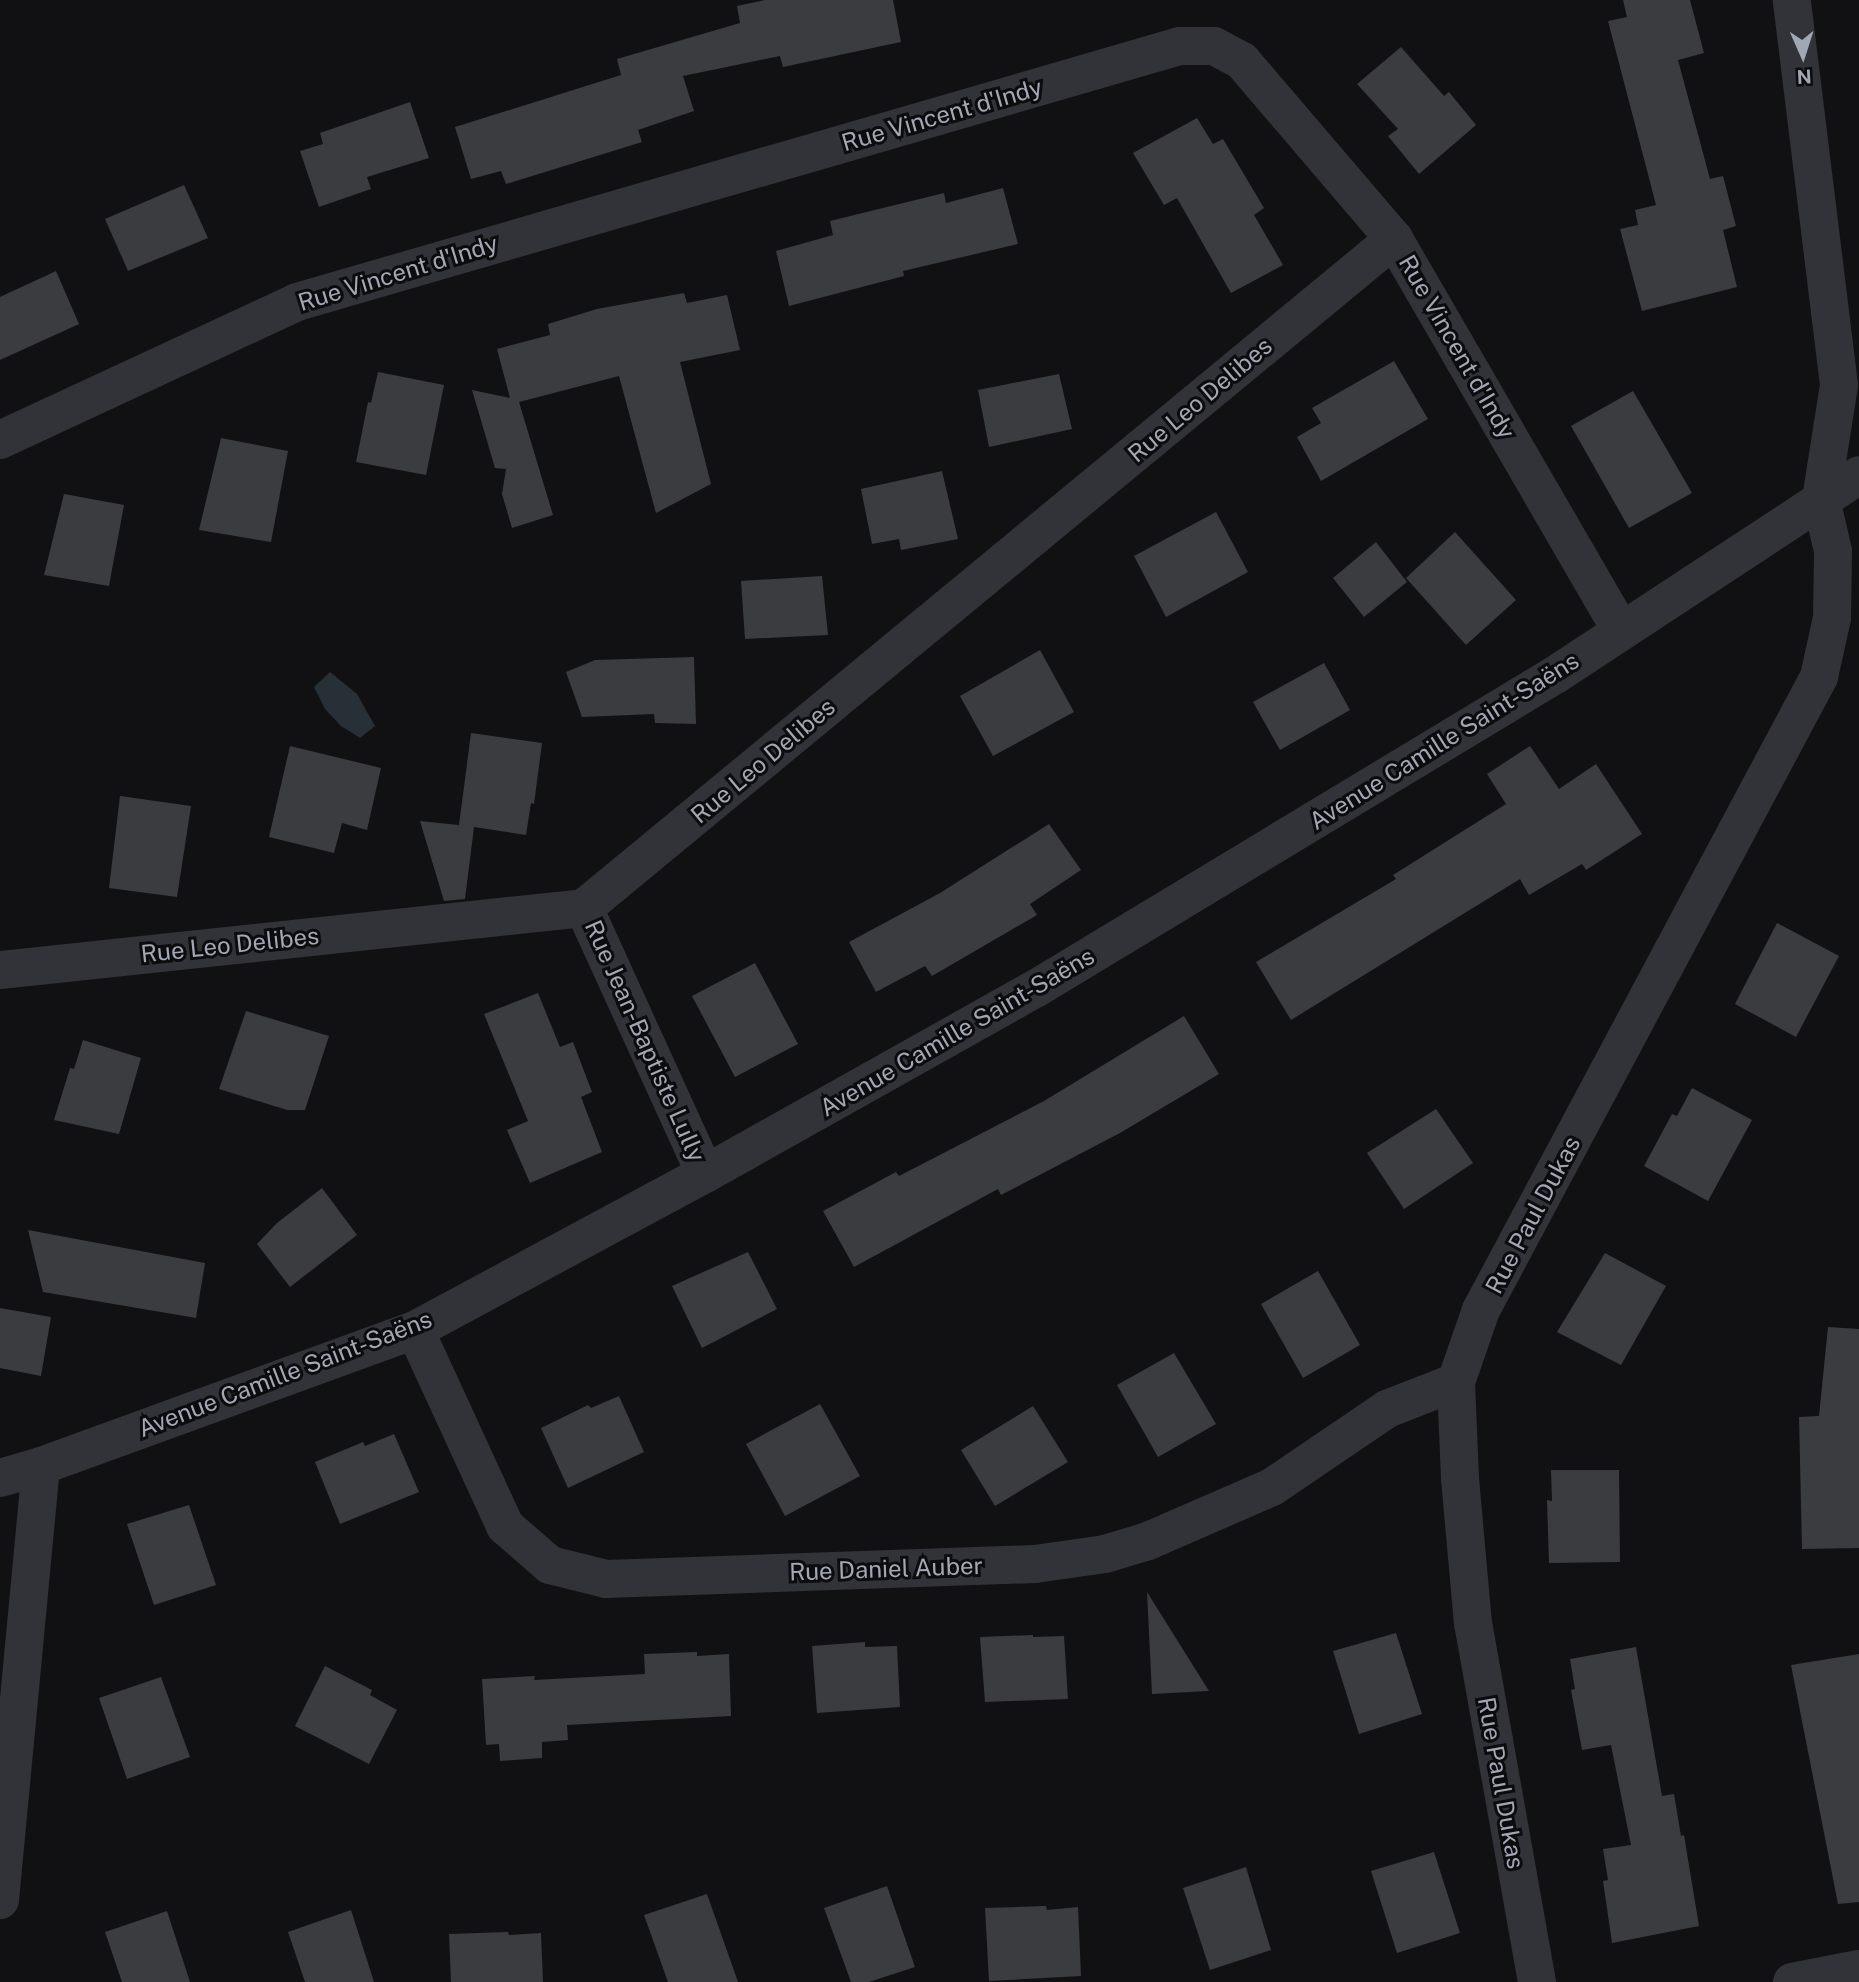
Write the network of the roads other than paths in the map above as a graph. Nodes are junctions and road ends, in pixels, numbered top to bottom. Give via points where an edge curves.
1 (1792, 0) edge
2 (1394, 239) junction
3 (1849, 393) edge
4 (0, 440) edge
5 (1859, 475) edge
6 (1821, 499) junction
7 (1621, 630) junction
8 (584, 908) junction
9 (0, 970) edge
10 (705, 1174) junction
11 (415, 1330) junction
12 (1456, 1382) junction
13 (41, 1466) junction
14 (0, 1478) edge
15 (3, 1827) edge
16 (0, 1900) edge
17 (1859, 1969) edge
18 (1537, 1982) edge
19 (1793, 1982) edge

1 - 3 street
2 - 4 street, Rue Vincent d'Indy via 1242,61 1214,46 1180,46 296,302
2 - 7 street, Rue Vincent d'Indy
2 - 8 street, Rue Leo Delibes
3 - 6 street
5 - 6 street, Avenue Camille Saint-Saëns
6 - 7 street, Avenue Camille Saint-Saëns
6 - 12 street, Rue Paul Dukas via 1833,551 1832,618 1819,677 1481,1311
7 - 10 street, Avenue Camille Saint-Saëns via 1555,675 1035,989
8 - 9 street, Rue Leo Delibes
8 - 10 street, Rue Jean-Baptiste Lully
10 - 11 street, Avenue Camille Saint-Saëns
11 - 12 street, Rue Daniel Auber via 505,1526 550,1564 606,1579 1035,1564 1105,1554 1148,1541 1272,1487 1387,1409
11 - 13 street, Avenue Camille Saint-Saëns
12 - 18 street, Rue Paul Dukas via 1473,1624
13 - 14 street, Avenue Camille Saint-Saëns
13 - 15 street
15 - 16 street
17 - 19 street

